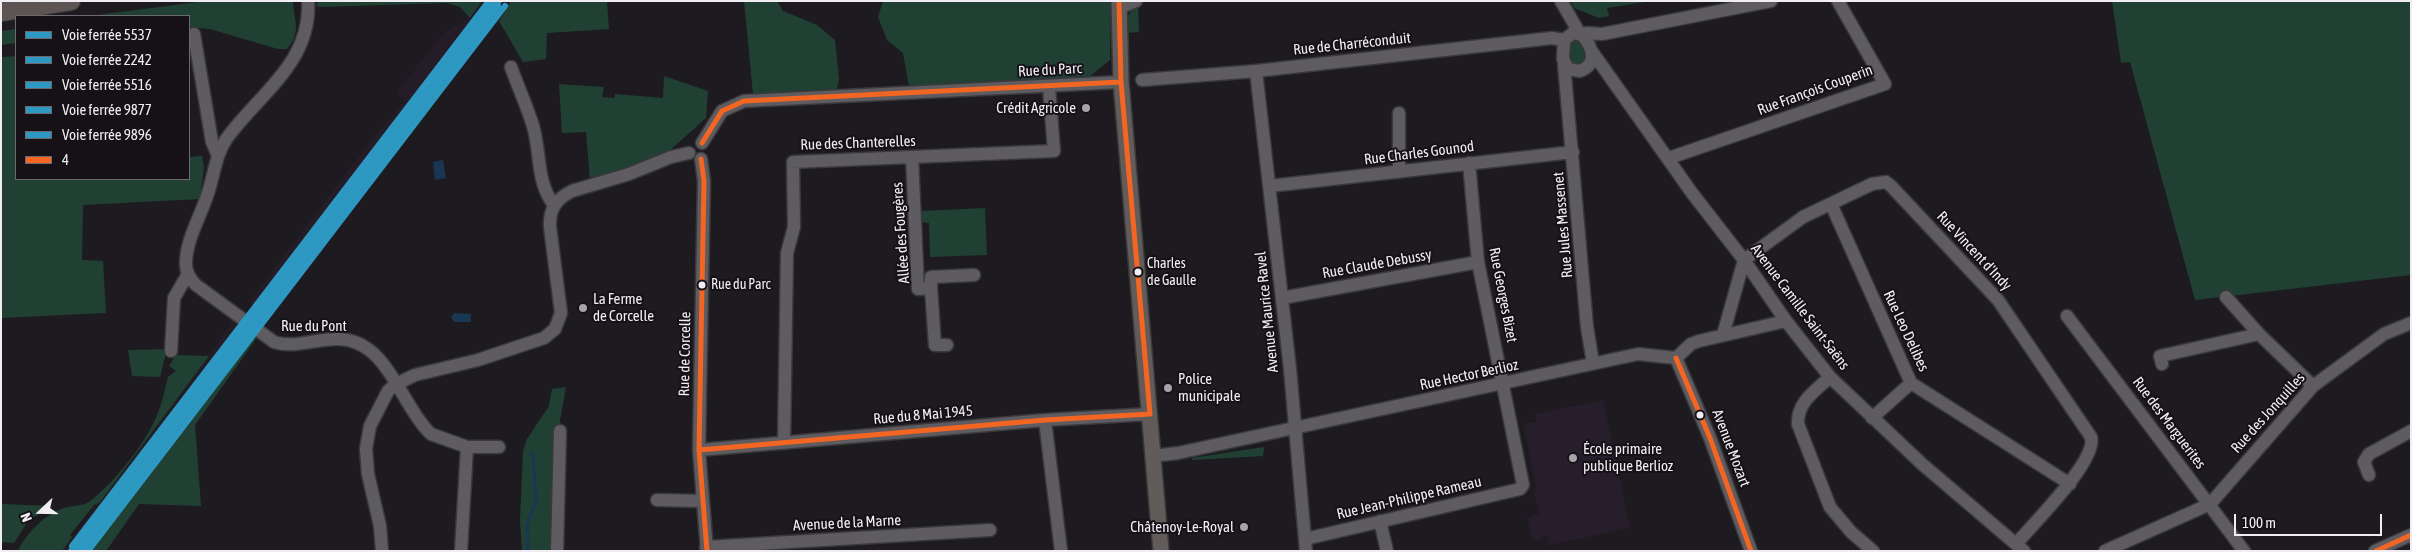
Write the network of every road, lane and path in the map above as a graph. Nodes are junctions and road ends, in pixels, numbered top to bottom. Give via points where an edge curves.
1 (71, 1) edge
2 (308, 1) edge
3 (1136, 1) edge
4 (1770, 1) edge
5 (1838, 1) edge
6 (1562, 3) edge
7 (1119, 5) edge
8 (1, 12) edge
9 (194, 34) dead end
10 (1581, 34) junction
11 (1602, 34) junction
12 (1565, 38) junction
13 (1591, 49) junction
14 (1564, 64) junction
15 (511, 67) dead end
16 (1580, 70) junction
17 (1256, 71) junction
18 (1607, 72) junction
19 (1142, 80) dead end
20 (1121, 82) junction
21 (1567, 83) junction
22 (1049, 87) junction
23 (1399, 113) dead end
24 (702, 143) junction
25 (1573, 152) junction
26 (689, 153) junction
27 (218, 156) junction
28 (912, 157) junction
29 (1669, 158) junction
30 (701, 159) junction
31 (1469, 164) junction
32 (1399, 172) junction
33 (1270, 186) junction
34 (1831, 204) junction
35 (554, 205) junction
36 (1744, 260) junction
37 (1478, 262) junction
38 (188, 274) junction
39 (974, 275) dead end
40 (931, 288) junction
41 (2226, 297) dead end
42 (1282, 298) junction
43 (2067, 316) dead end
44 (1786, 321) junction
45 (2411, 323) edge
46 (2258, 334) junction
47 (1722, 335) junction
48 (947, 344) dead end
49 (171, 351) dead end
50 (1676, 358) junction
51 (1593, 363) junction
52 (2162, 364) dead end
53 (1830, 377) junction
54 (1911, 383) junction
55 (396, 384) junction
56 (1504, 384) junction
57 (2312, 386) junction
58 (1150, 414) junction
59 (1872, 418) junction
60 (1045, 420) junction
61 (1294, 428) junction
62 (560, 431) dead end
63 (2411, 431) edge
64 (784, 443) junction
65 (467, 447) junction
66 (499, 447) dead end
67 (699, 450) junction
68 (1154, 456) junction
69 (2369, 475) dead end
70 (2070, 484) junction
71 (1520, 489) joint
72 (657, 500) dead end
73 (703, 501) junction
74 (2210, 504) junction
75 (1380, 521) junction
76 (990, 530) dead end
77 (2411, 535) edge
78 (1306, 545) edge
79 (2020, 547) edge
80 (706, 549) edge
81 (382, 551) edge
82 (461, 551) edge
83 (557, 551) edge
84 (1061, 551) edge
85 (1161, 551) edge
86 (1386, 551) edge
87 (1751, 551) edge
88 (1873, 551) edge
89 (2105, 551) edge
90 (2244, 551) edge
91 (2375, 551) edge

1 - 8 highway
2 - 27 street via 305,32 299,50 287,70 226,140
3 - 7 street
4 - 11 street
5 - 29 street, Rue François Couperin via 1884,84
6 - 10 street
6 - 12 street
7 - 20 main road
9 - 27 street via 212,142
10 - 11 street
10 - 12 street
10 - 13 street
11 - 13 street
12 - 14 street
12 - 17 street, Rue de Charréconduit
13 - 16 street via 1592,59
13 - 18 street, Avenue Camille Saint-Saëns
14 - 16 street via 1568,69
14 - 21 street, Rue Jules Massenet
15 - 35 street via 533,125 542,184
16 - 18 street
16 - 21 street
17 - 19 street, Rue de Charréconduit
17 - 33 street, Avenue Maurice Ravel
18 - 29 street, Avenue Camille Saint-Saëns
20 - 22 street, Rue du Parc
20 - 58 main road
21 - 25 street, Rue Jules Massenet
22 - 24 street, Rue du Parc via 744,101 722,110
22 - 28 street, Rue des Chanterelles via 1054,151
23 - 32 street
24 - 26 street via 693,144
24 - 30 street via 706,150
25 - 31 street, Rue Charles Gounod
25 - 51 street, Rue Jules Massenet via 1587,327
26 - 30 street via 693,158
26 - 35 street via 572,191
27 - 38 street via 187,251
28 - 40 street, Allée des Fougères via 918,289
28 - 64 street, Rue des Chanterelles via 793,162 794,227 787,253
29 - 36 street, Avenue Camille Saint-Saëns
30 - 67 street, Rue de Corcelle via 704,181
31 - 32 street, Rue Charles Gounod
31 - 37 street, Rue Georges Bizet
32 - 33 street, Rue Charles Gounod
33 - 42 street, Avenue Maurice Ravel
34 - 36 street, Rue Vincent d'Indy via 1803,218
34 - 54 street, Rue Leo Delibes
34 - 70 street, Rue Vincent d'Indy via 1872,184 1886,182 1998,300 2091,437 2091,448
35 - 55 street via 550,227 561,308 556,329 544,338
36 - 44 street, Avenue Camille Saint-Saëns
36 - 47 street
37 - 42 street, Rue Claude Debussy
37 - 56 street, Rue Georges Bizet
38 - 49 street via 174,298
38 - 55 street, Rue du Pont via 196,285 267,338 279,344 350,341 370,350
39 - 40 street via 930,277
40 - 48 street, Allée des Fougères via 935,345
41 - 46 street
42 - 61 street, Avenue Maurice Ravel
43 - 74 street, Rue des Marguerites
44 - 47 street
44 - 53 street, Avenue Camille Saint-Saëns
45 - 57 street, Rue des Jonquilles via 2384,334
46 - 52 street via 2160,356
46 - 57 street
47 - 50 street via 1691,344
50 - 51 street, Rue Hector Berlioz via 1638,354
50 - 87 street, Avenue Mozart
51 - 56 street, Rue Hector Berlioz
53 - 59 street, Avenue Camille Saint-Saëns
53 - 88 street via 1802,404 1798,424 1830,507 1850,532
54 - 59 street
54 - 70 street, Rue Leo Delibes
55 - 65 street, Rue du Pont via 431,434
55 - 81 street via 388,390 376,412 366,449
56 - 61 street, Rue Hector Berlioz
56 - 71 street, Rue Georges Bizet via 1523,485
57 - 74 street, Rue des Jonquilles
58 - 60 street, Rue du 8 Mai 1945
58 - 68 main road
59 - 79 street, Avenue Camille Saint-Saëns
60 - 64 street, Rue du 8 Mai 1945
60 - 84 street
61 - 68 street, Rue Hector Berlioz
61 - 78 street, Avenue Maurice Ravel
62 - 83 street
63 - 69 street via 2369,454 2364,462
64 - 67 street, Rue du 8 Mai 1945
65 - 66 street, Rue du Pont
65 - 82 street
67 - 73 street, Rue de Corcelle
68 - 85 main road
70 - 79 street, Rue Vincent d'Indy
71 - 75 street, Rue Jean-Philippe Rameau
72 - 73 street
73 - 80 street, Rue de Corcelle
74 - 89 street
74 - 90 street, Rue des Marguerites
75 - 78 street, Rue Jean-Philippe Rameau
75 - 86 street
76 - 80 street, Avenue de la Marne
77 - 91 street

